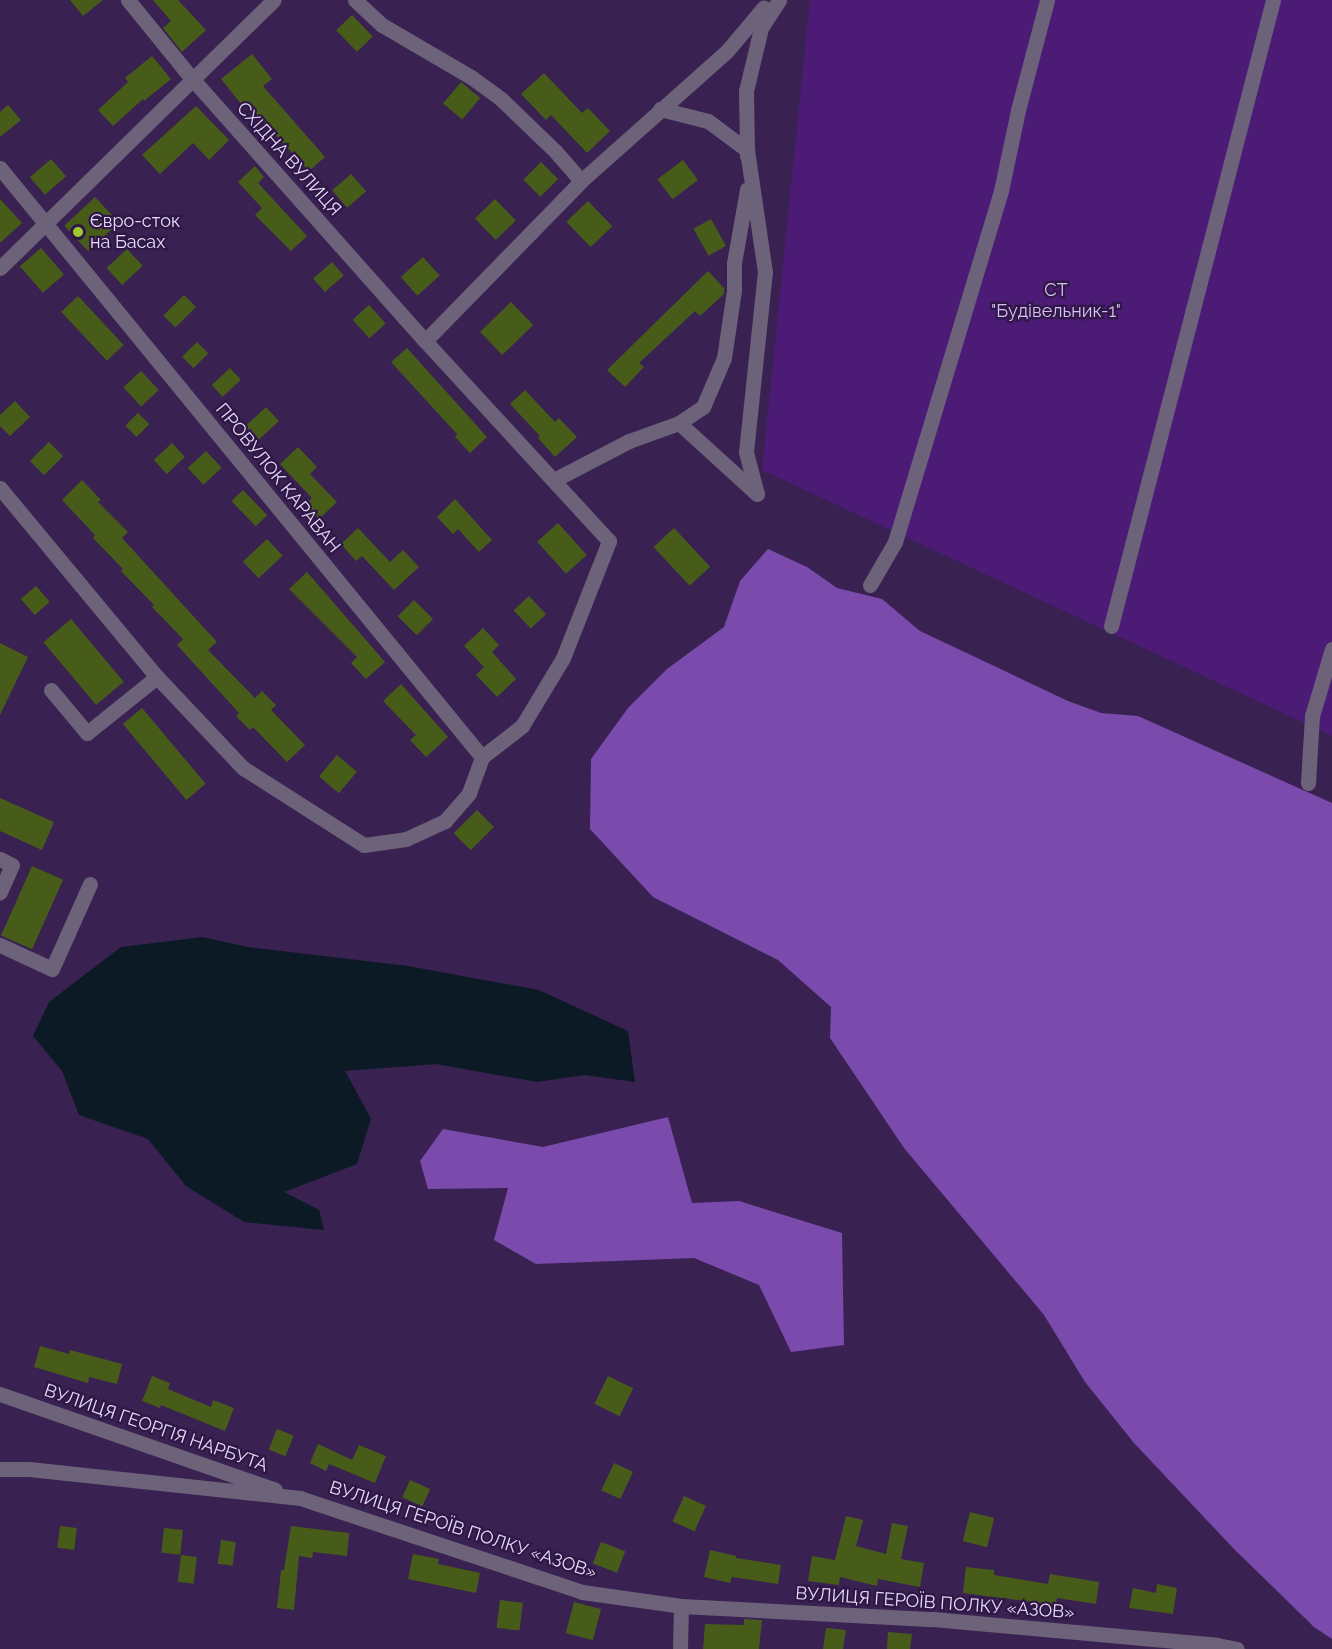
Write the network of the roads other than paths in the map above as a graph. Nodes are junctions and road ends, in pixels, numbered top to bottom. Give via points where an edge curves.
1 (128, 0) edge
2 (274, 0) edge
3 (355, 0) edge
4 (770, 0) edge
5 (779, 0) edge
6 (1047, 0) edge
7 (1273, 0) edge
8 (193, 80) junction
9 (660, 110) junction
10 (747, 150) junction
11 (0, 168) edge
12 (581, 181) junction
13 (45, 224) junction
14 (0, 268) edge
15 (425, 341) junction
16 (679, 423) junction
17 (554, 480) junction
18 (0, 488) edge
19 (870, 585) dead end
20 (1111, 626) dead end
21 (1332, 649) edge
22 (157, 677) junction
23 (51, 690) dead end
24 (482, 757) junction
25 (1308, 783) dead end
26 (0, 859) edge
27 (90, 884) dead end
28 (0, 892) edge
29 (0, 945) edge
30 (0, 1394) edge
31 (0, 1470) edge
32 (300, 1498) junction
33 (681, 1606) junction
34 (680, 1649) edge
35 (1237, 1649) edge

1 - 8 street, СХІДНА ВУЛИЦЯ
2 - 8 street
3 - 12 street via 382,25 501,99
4 - 9 street via 728,51
5 - 10 street via 761,28 746,91
6 - 19 street via 1001,191 895,542
7 - 20 street
8 - 13 street
8 - 15 street, СХІДНА ВУЛИЦЯ
9 - 10 street via 708,121
9 - 12 street
10 - 16 street via 747,201 734,263 724,358 703,407
10 - 16 street via 765,272 746,452 757,494
11 - 13 street, ПРОВУЛОК КАРАВАН
12 - 15 street
13 - 14 street
13 - 24 street, ПРОВУЛОК КАРАВАН
15 - 17 street, СХІДНА ВУЛИЦЯ
16 - 17 street via 629,441
17 - 24 street, СХІДНА ВУЛИЦЯ via 609,541 557,668 522,726
18 - 22 street
21 - 25 street via 1312,716
22 - 23 street via 87,733
22 - 24 street via 243,768 364,845 406,839 445,821 469,793
26 - 28 street via 12,865
27 - 29 street via 52,969
30 - 32 street, ВУЛИЦЯ ГЕОРГІЯ НАРБУТА
31 - 32 street, ВУЛИЦЯ ГЕРОЇВ ПОЛКУ «АЗОВ» via 29,1469
32 - 33 street, ВУЛИЦЯ ГЕРОЇВ ПОЛКУ «АЗОВ» via 582,1592
33 - 34 street
33 - 35 street, ВУЛИЦЯ ГЕРОЇВ ПОЛКУ «АЗОВ» via 933,1619

